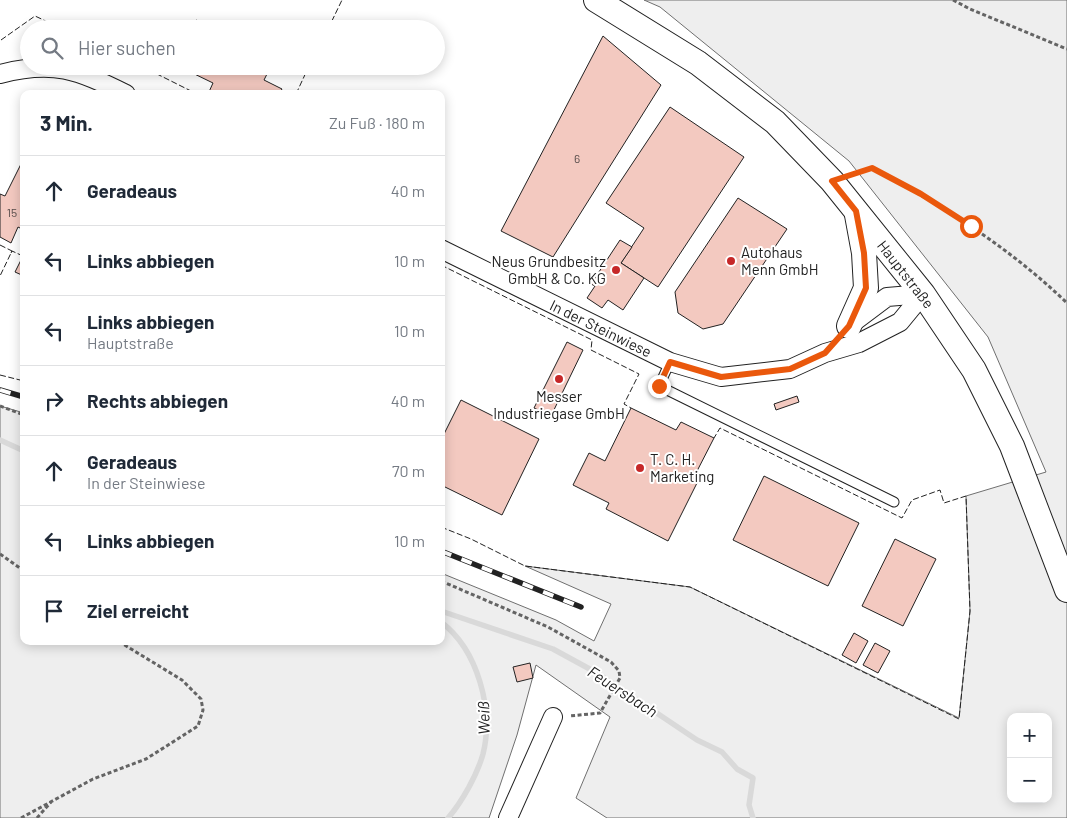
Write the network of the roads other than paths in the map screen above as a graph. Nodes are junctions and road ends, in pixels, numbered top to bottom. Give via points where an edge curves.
1 (596, 0) edge
2 (20, 68) edge
3 (0, 74) edge
4 (84, 75) edge
5 (118, 90) edge
6 (856, 211) junction
7 (445, 251) edge
8 (924, 294) junction
9 (849, 326) junction
10 (825, 353) junction
11 (670, 362) junction
12 (894, 502) dead end
13 (1067, 590) edge
14 (553, 718) road end
15 (508, 818) edge

1 - 6 main road, Hauptstraße via 698,64 767,116 832,181
2 - 3 street
4 - 5 street
6 - 8 main road, Hauptstraße
6 - 9 main road via 864,253 866,288
7 - 11 street, In der Steinwiese
8 - 9 street, In der Steinwiese via 886,296
8 - 10 street, In der Steinwiese via 900,322
8 - 13 main road, Hauptstraße via 974,370 1012,446
9 - 10 street, In der Steinwiese
10 - 11 street, In der Steinwiese via 790,369 721,377
11 - 12 lane via 659,386
14 - 15 street

